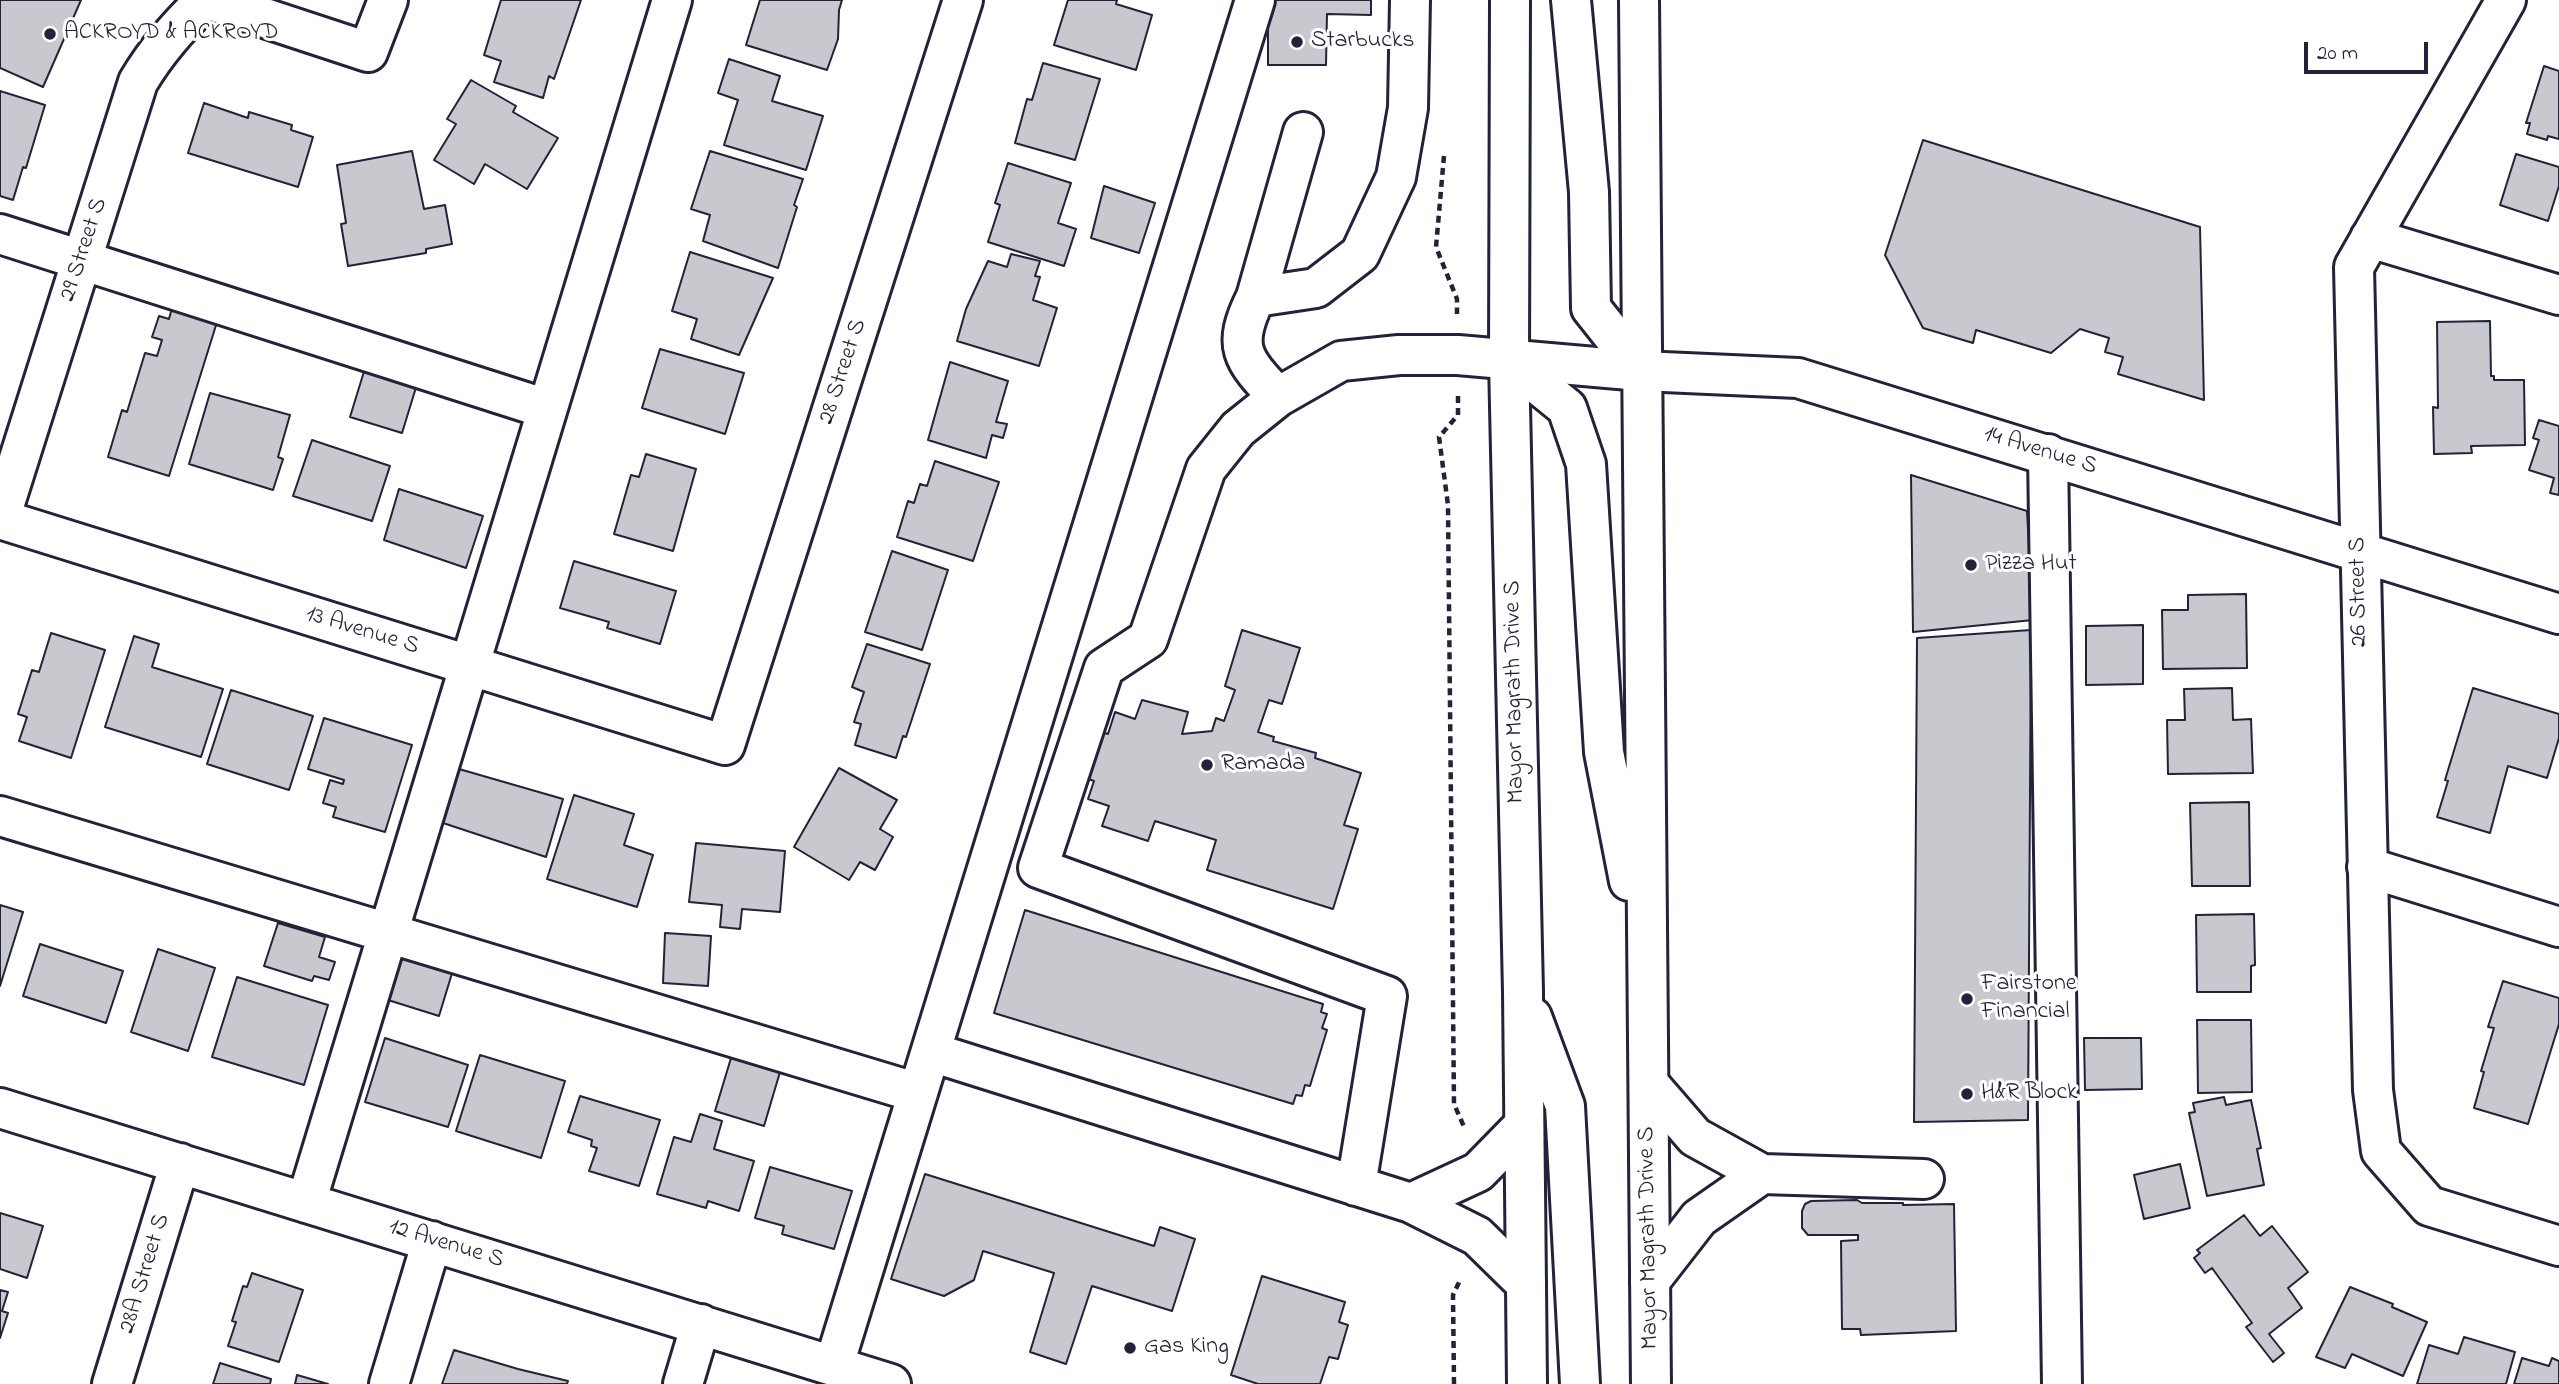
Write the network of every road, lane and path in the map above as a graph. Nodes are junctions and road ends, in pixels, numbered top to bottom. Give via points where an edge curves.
1 (208, 0) edge
2 (387, 0) edge
3 (672, 0) edge
4 (963, 0) edge
5 (1255, 0) edge
6 (1410, 0) edge
7 (1510, 0) edge
8 (1571, 0) edge
9 (1639, 0) edge
10 (2506, 0) edge
11 (1303, 132) dead end
12 (1445, 143) dead end
13 (0, 234) edge
14 (2370, 238) junction
15 (82, 261) junction
16 (2559, 295) edge
17 (1255, 297) junction
18 (1457, 299) dead end
19 (1509, 361) junction
20 (1642, 371) junction
21 (1278, 397) junction
22 (547, 409) junction
23 (1458, 415) dead end
24 (2048, 454) junction
25 (0, 519) edge
26 (2359, 553) junction
27 (2559, 614) edge
28 (469, 665) junction
29 (725, 745) joint
30 (0, 816) edge
31 (2367, 867) junction
32 (2559, 927) edge
33 (389, 933) junction
34 (1647, 981) junction
35 (1522, 992) junction
36 (931, 1052) junction
37 (1648, 1084) junction
38 (918, 1093) junction
39 (0, 1108) edge
40 (1524, 1125) junction
41 (1467, 1135) dead end
42 (180, 1163) junction
43 (1762, 1174) junction
44 (1924, 1179) dead end
45 (1356, 1186) junction
46 (306, 1203) junction
47 (1411, 1203) junction
48 (432, 1241) junction
49 (2559, 1246) edge
50 (1463, 1275) dead end
51 (1650, 1281) junction
52 (1526, 1284) junction
53 (701, 1324) junction
54 (834, 1365) junction
55 (112, 1384) edge
56 (389, 1384) edge
57 (683, 1384) edge
58 (891, 1384) edge
59 (1454, 1384) edge
60 (1527, 1384) edge
61 (1580, 1384) edge
62 (1651, 1384) edge
63 (2063, 1384) edge

1 - 2 street, 29 Street S via 368,52
1 - 15 street, 29 Street S via 171,34 138,82
3 - 22 street
4 - 29 street, 28 Street S
5 - 36 street
6 - 17 street via 1408,108 1396,177 1360,254 1315,288
7 - 19 street, Mayor Magrath Drive S
8 - 20 street via 1589,192 1591,308
9 - 20 street, Mayor Magrath Drive S
10 - 14 street, 26 Street S
11 - 17 street
12 - 18 path via 1436,247
13 - 15 street
14 - 16 street
14 - 26 street, 26 Street S via 2354,267
15 - 22 street
15 - 25 street, 29 Street S
17 - 21 street via 1244,320 1241,347 1253,370
19 - 20 street, 14 Avenue S
19 - 21 street, 14 Avenue S via 1458,355 1341,361
19 - 34 street via 1567,408 1586,464 1604,752
19 - 35 street, Mayor Magrath Drive S
20 - 24 street, 14 Avenue S via 1798,378
20 - 34 street, Mayor Magrath Drive S
21 - 45 street, 14 Avenue S via 1238,429 1206,469 1148,639 1104,668 1038,868 1387,996
22 - 28 street
23 - 41 path via 1439,437 1448,505 1454,1104
24 - 26 street, 14 Avenue S
24 - 63 street
25 - 28 street, 13 Avenue S
26 - 27 street, 14 Avenue S
26 - 31 street, 26 Street S
28 - 29 street, 13 Avenue S
28 - 33 street
30 - 33 street
31 - 32 street
31 - 49 street, 26 Street S via 2373,1090 2381,1151 2429,1206
33 - 38 street
33 - 46 street
34 - 37 street, Mayor Magrath Drive S
35 - 40 street, Mayor Magrath Drive S
35 - 61 street via 1565,1106
36 - 38 street
36 - 45 street
37 - 43 street via 1695,1137
37 - 51 street, Mayor Magrath Drive S
38 - 54 street
39 - 42 street, 12 Avenue S
40 - 47 street via 1478,1172
40 - 52 street, Mayor Magrath Drive S
42 - 46 street, 12 Avenue S
42 - 55 street, 28A Street S
43 - 44 street
43 - 51 street via 1699,1218
45 - 47 street
46 - 48 street, 12 Avenue S
47 - 52 street via 1477,1236
48 - 53 street, 12 Avenue S
48 - 56 street
50 - 59 path via 1453,1295
51 - 62 street, Mayor Magrath Drive S
52 - 60 street, Mayor Magrath Drive S
53 - 54 street, 12 Avenue S
53 - 57 street
54 - 58 street, 12 Avenue S

